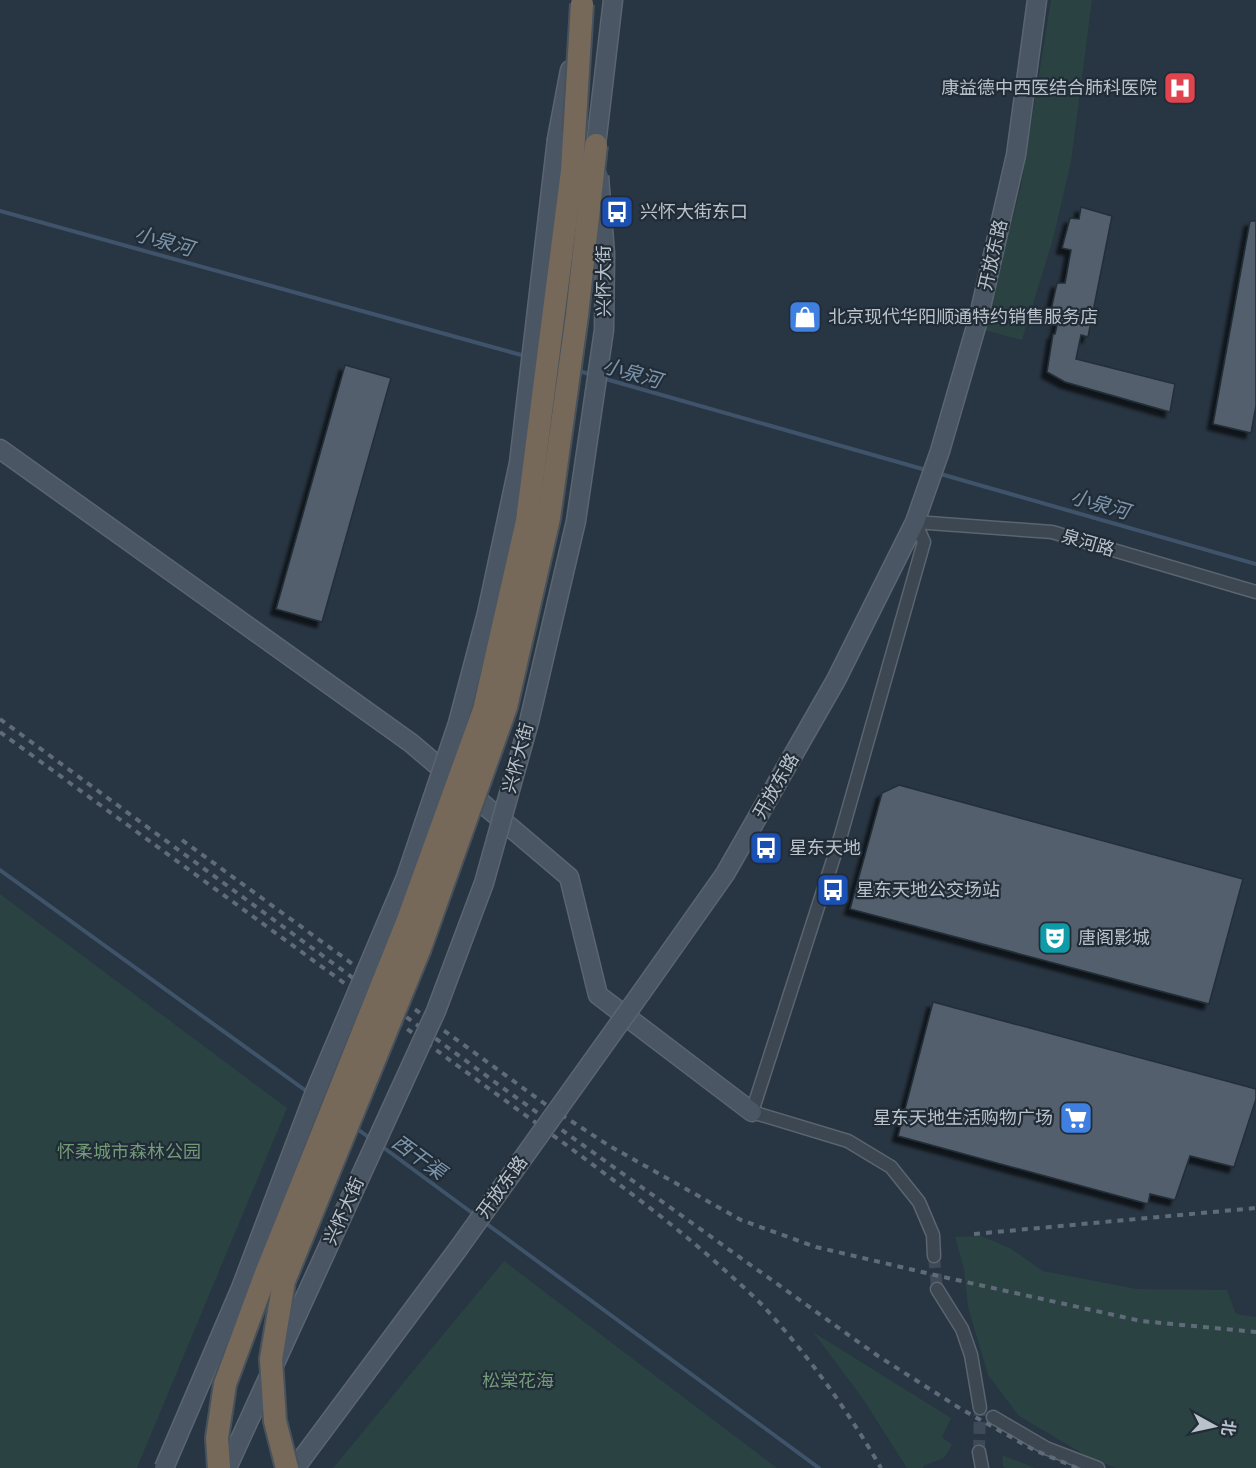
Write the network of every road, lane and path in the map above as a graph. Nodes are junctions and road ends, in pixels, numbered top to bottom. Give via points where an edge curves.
1 (613, 0) edge
2 (1038, 0) edge
3 (582, 2) edge
4 (596, 145) junction
5 (0, 449) edge
6 (915, 522) junction
7 (1256, 592) edge
8 (752, 1112) junction
9 (934, 1257) tunnel mouth
10 (937, 1289) tunnel mouth
11 (980, 1408) tunnel mouth
12 (993, 1417) dead end
13 (979, 1452) tunnel mouth
14 (164, 1468) edge
15 (219, 1468) edge
16 (227, 1468) edge
17 (287, 1468) edge
18 (295, 1468) edge
19 (982, 1468) edge
20 (1098, 1468) edge

1 - 4 main road, 兴怀大街
2 - 6 main road, 开放东路 via 1016,155 978,320
3 - 14 main road, bridge via 557,139 519,462 487,614 458,723 406,877 315,1092 241,1288
3 - 15 highway, bridge via 572,171 528,521 484,710 408,920 225,1384 217,1438
4 - 16 main road, 兴怀大街, bridge via 605,254 604,330 576,521 529,722 484,883 436,1011
4 - 17 highway, bridge via 549,518 506,707 420,948 284,1281 271,1359 275,1421
5 - 8 main road via 411,743 569,877 598,995
6 - 7 street, 泉河路 via 1052,532
6 - 8 street via 924,542 841,835
6 - 18 main road, 开放东路, bridge via 836,680 725,874 458,1249
8 - 9 street via 848,1141 891,1167 919,1202 933,1235
10 - 11 street via 962,1329
12 - 20 street via 1046,1448
13 - 19 street

